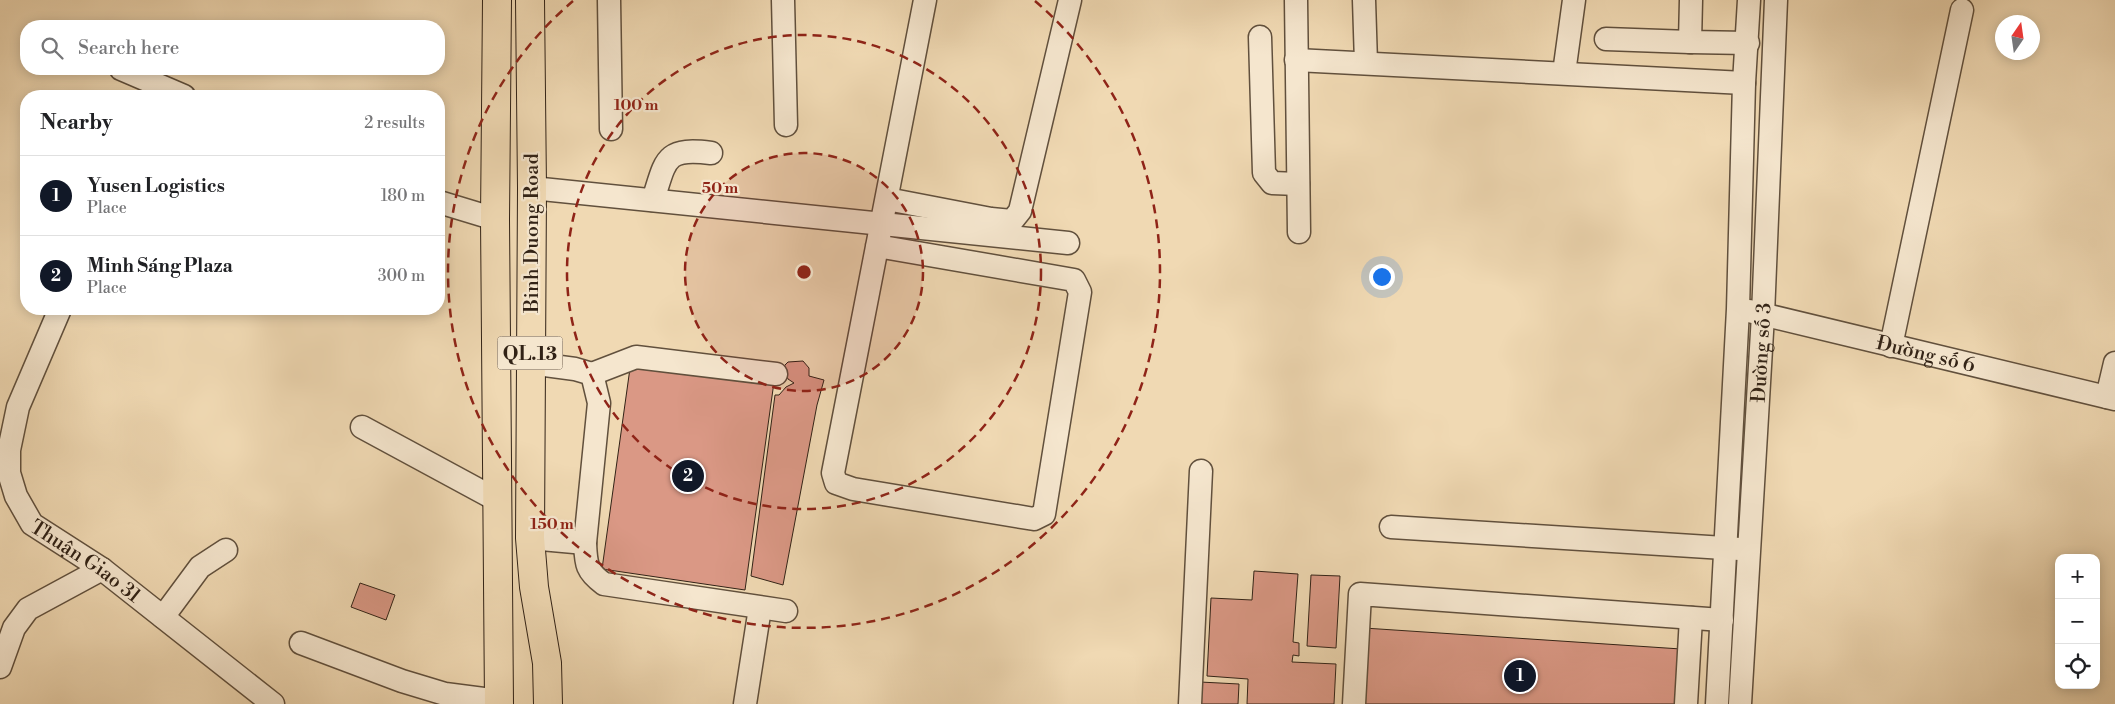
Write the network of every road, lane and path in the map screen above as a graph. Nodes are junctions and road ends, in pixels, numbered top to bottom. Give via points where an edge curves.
1 (497, 0) edge
2 (530, 0) edge
3 (610, 0) edge
4 (783, 0) edge
5 (926, 0) edge
6 (1070, 0) edge
7 (1296, 0) edge
8 (1364, 0) edge
9 (1574, 0) edge
10 (1692, 0) edge
11 (1749, 0) edge
12 (1776, 0) edge
13 (1962, 10) dead end
14 (1260, 37) dead end
15 (1606, 39) dead end
16 (1690, 42) junction
17 (1748, 43) junction
18 (1296, 60) junction
19 (1366, 63) junction
20 (1564, 73) junction
21 (135, 75) edge
22 (1744, 83) junction
23 (170, 90) edge
24 (786, 125) dead end
25 (611, 129) dead end
26 (711, 153) dead end
27 (1298, 184) junction
28 (532, 188) junction
29 (887, 199) junction
30 (653, 200) junction
31 (445, 204) edge
32 (495, 219) junction
33 (882, 223) junction
34 (1299, 232) dead end
35 (1068, 243) dead end
36 (877, 246) junction
37 (1738, 309) junction
38 (57, 315) edge
39 (1762, 315) junction
40 (1890, 346) junction
41 (530, 363) junction
42 (2115, 363) edge
43 (592, 374) junction
44 (776, 374) dead end
45 (2111, 398) edge
46 (9, 403) edge
47 (362, 427) dead end
48 (4, 463) edge
49 (1201, 471) dead end
50 (497, 500) junction
51 (1391, 527) dead end
52 (530, 538) junction
53 (585, 542) junction
54 (1748, 549) junction
55 (226, 550) dead end
56 (1726, 550) junction
57 (102, 569) junction
58 (760, 608) junction
59 (786, 612) dead end
60 (162, 617) junction
61 (1691, 618) junction
62 (1722, 620) junction
63 (301, 643) dead end
64 (0, 667) edge
65 (499, 702) edge
66 (273, 704) edge
67 (548, 704) edge
68 (745, 704) edge
69 (1190, 704) edge
70 (1354, 704) edge
71 (1686, 704) edge
72 (1718, 704) edge
73 (1740, 704) edge

1 - 32 highway, Binh Duong Road / QL.13
2 - 28 highway, Binh Duong Road / QL.13
3 - 25 street
4 - 24 street
5 - 29 street
6 - 29 street via 1020,211 1012,221
7 - 18 street
8 - 19 street
9 - 20 street
10 - 16 street
11 - 17 street, Đường số 3
12 - 39 street, Đường số 3
13 - 40 street
14 - 27 street via 1264,174 1272,183
15 - 16 street
16 - 17 street
17 - 22 street, Đường số 3
18 - 19 street
18 - 27 street
19 - 20 street
20 - 22 street
21 - 23 street
22 - 37 street, Đường số 3
26 - 30 street via 688,150 675,154 665,165
27 - 34 street
28 - 30 street
28 - 41 highway, Binh Duong Road / QL.13
29 - 33 street
30 - 33 street
31 - 32 street
32 - 50 highway, Binh Duong Road / QL.13
33 - 35 street
33 - 36 street
36 - 36 street via 833,473 836,483 854,489 1034,519 1044,514 1080,292 1074,280
37 - 39 street, Đường số 6
37 - 56 street, Đường số 3
38 - 46 street, Thuận Giao 31
39 - 40 street, Đường số 6
39 - 54 street, Đường số 3
40 - 45 street, Đường số 6
41 - 43 street
41 - 52 highway, Binh Duong Road / QL.13
42 - 45 street
43 - 44 street via 636,356
43 - 53 street via 598,403
46 - 48 street, Thuận Giao 31 via 9,450
47 - 50 street
48 - 57 street, Thuận Giao 31 via 16,496 32,524
49 - 69 street
50 - 65 highway, Binh Duong Road / QL.13
51 - 56 street
52 - 53 street
52 - 67 highway, Binh Duong Road / QL.13 via 534,587 547,663
53 - 58 street via 590,574 604,584
54 - 56 street
54 - 73 street, Đường số 3
55 - 60 street via 200,567
56 - 62 street, Đường số 3
57 - 60 street, Thuận Giao 31
57 - 64 street via 28,609 14,628
58 - 59 street
58 - 68 street
60 - 66 street, Thuận Giao 31
61 - 62 street
61 - 70 street via 1360,594
61 - 71 street
62 - 72 street, Đường số 3
63 - 65 street via 436,692

